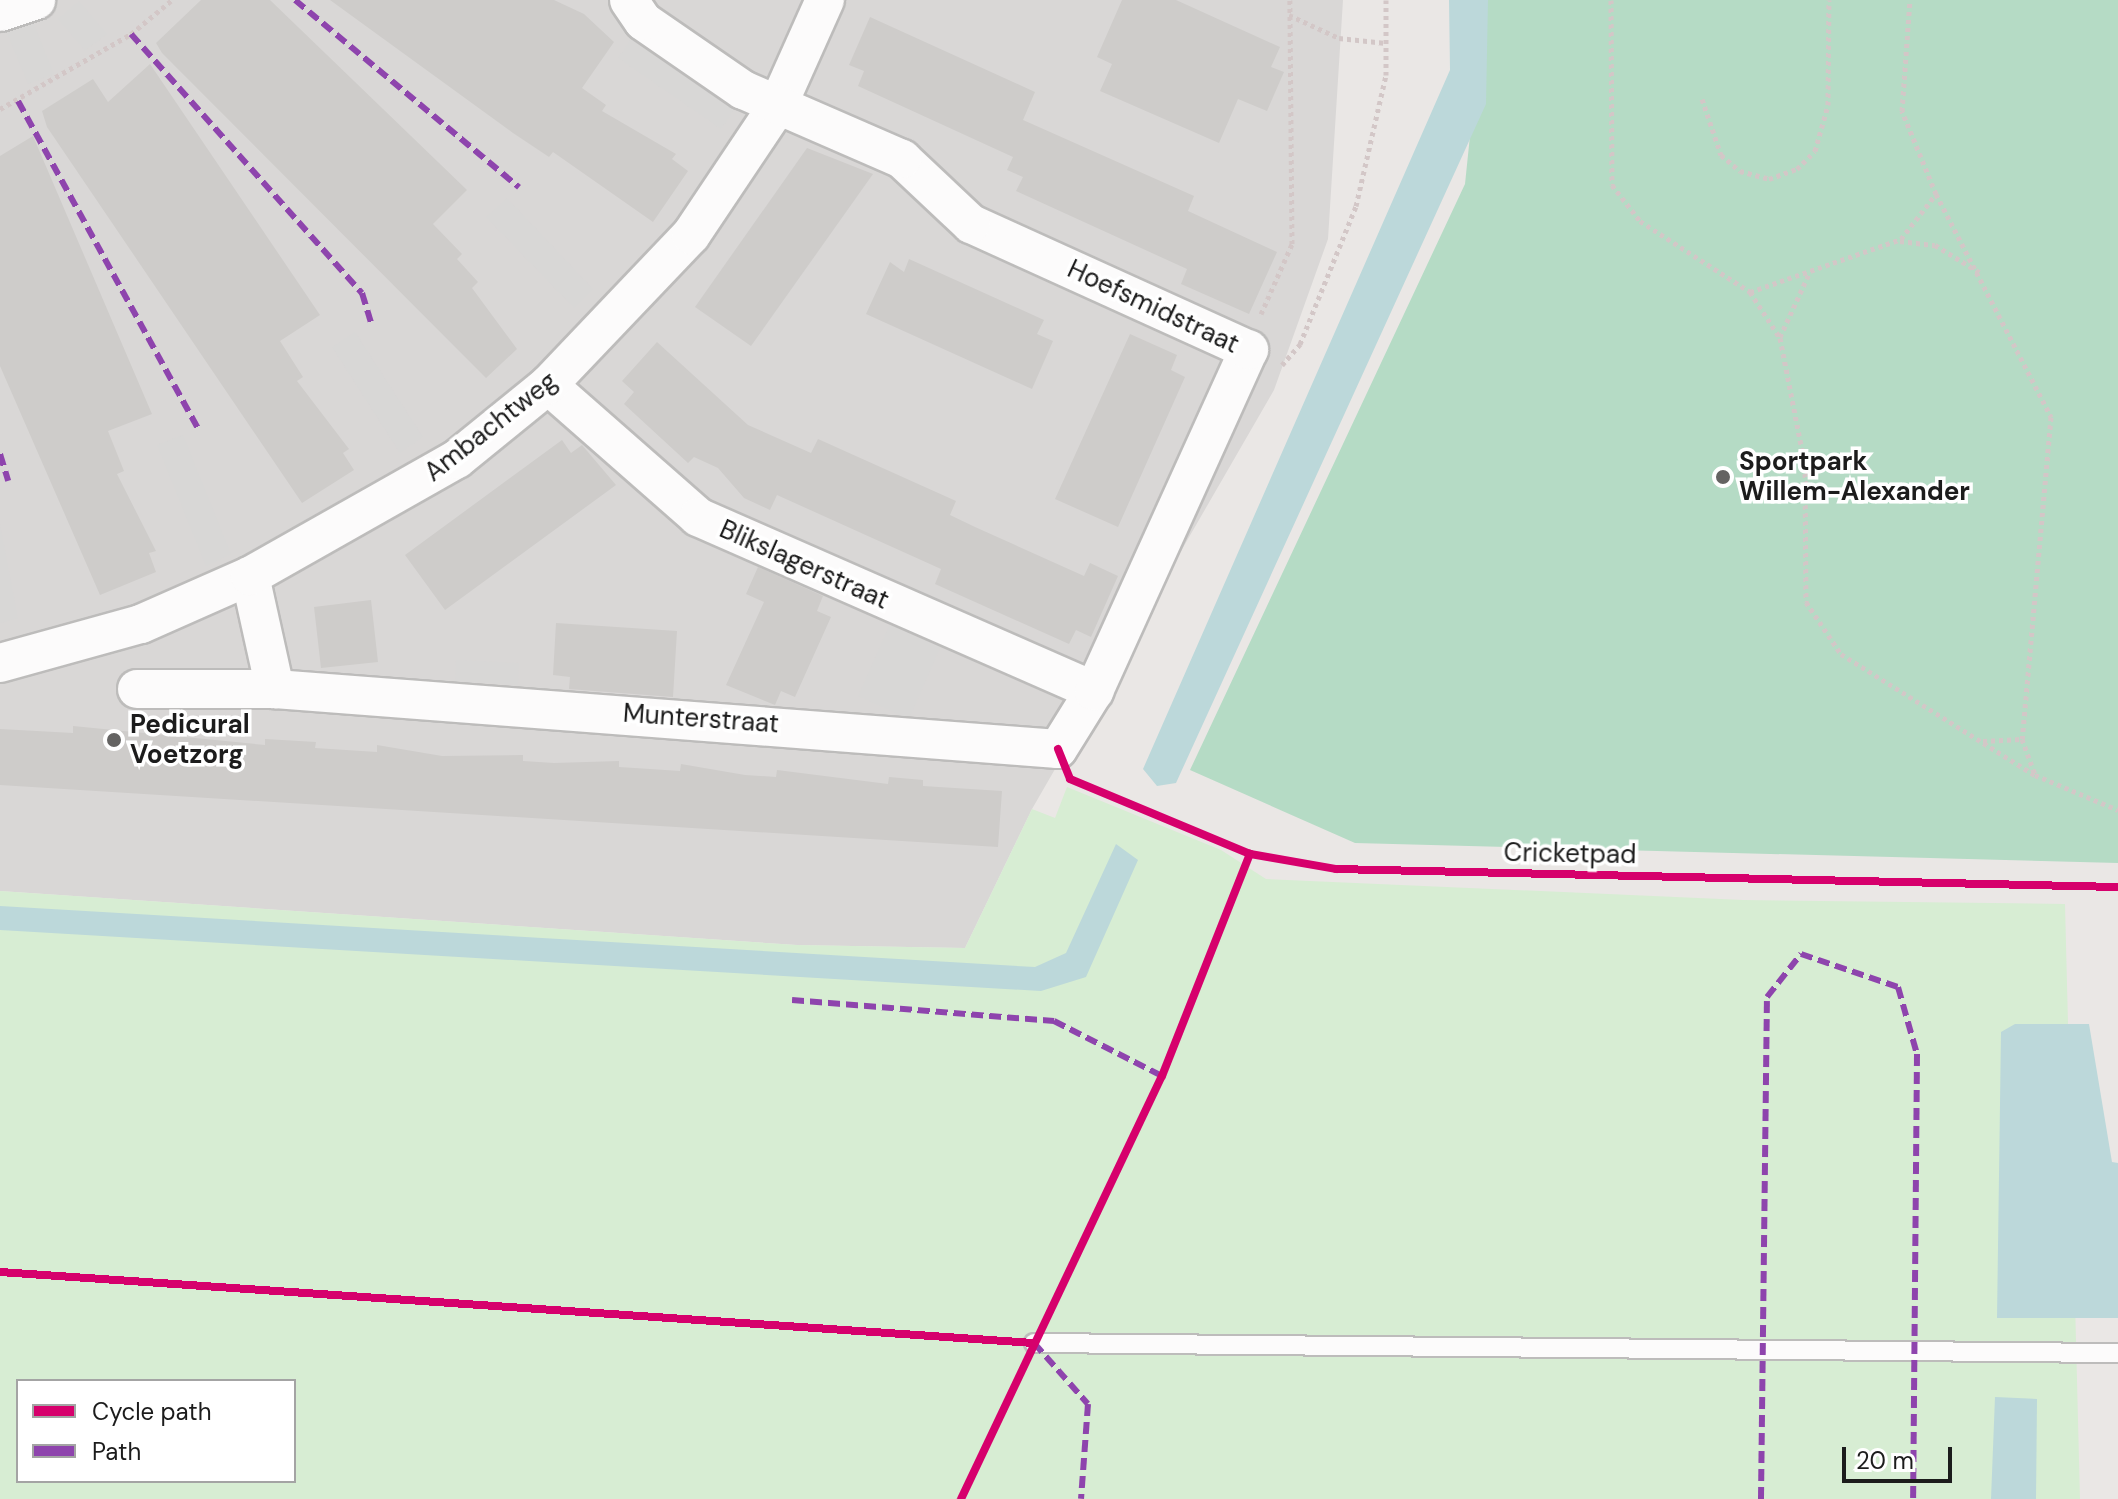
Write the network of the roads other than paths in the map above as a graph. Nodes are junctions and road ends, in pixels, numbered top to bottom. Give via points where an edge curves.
1 (36, 0) edge
2 (629, 0) edge
3 (825, 0) edge
4 (0, 12) edge
5 (778, 105) junction
6 (548, 385) junction
7 (250, 576) junction
8 (0, 663) edge
9 (137, 689) dead end
10 (275, 689) junction
11 (1094, 691) junction
12 (1034, 1343) dead end
13 (2118, 1353) edge

1 - 4 street
2 - 5 street, Hoefsmidstraat via 643,21 743,90
3 - 5 street, Ambachtweg
5 - 6 street, Ambachtweg via 660,273
5 - 11 street, Hoefsmidstraat via 902,159 971,224 1249,350
6 - 7 street, Ambachtweg via 457,459
6 - 11 street, Blikslagerstraat via 698,517
7 - 8 street, Ambachtweg via 141,624
7 - 10 street
9 - 10 street, Munterstraat
10 - 11 street, Munterstraat via 1056,763
12 - 13 lane

